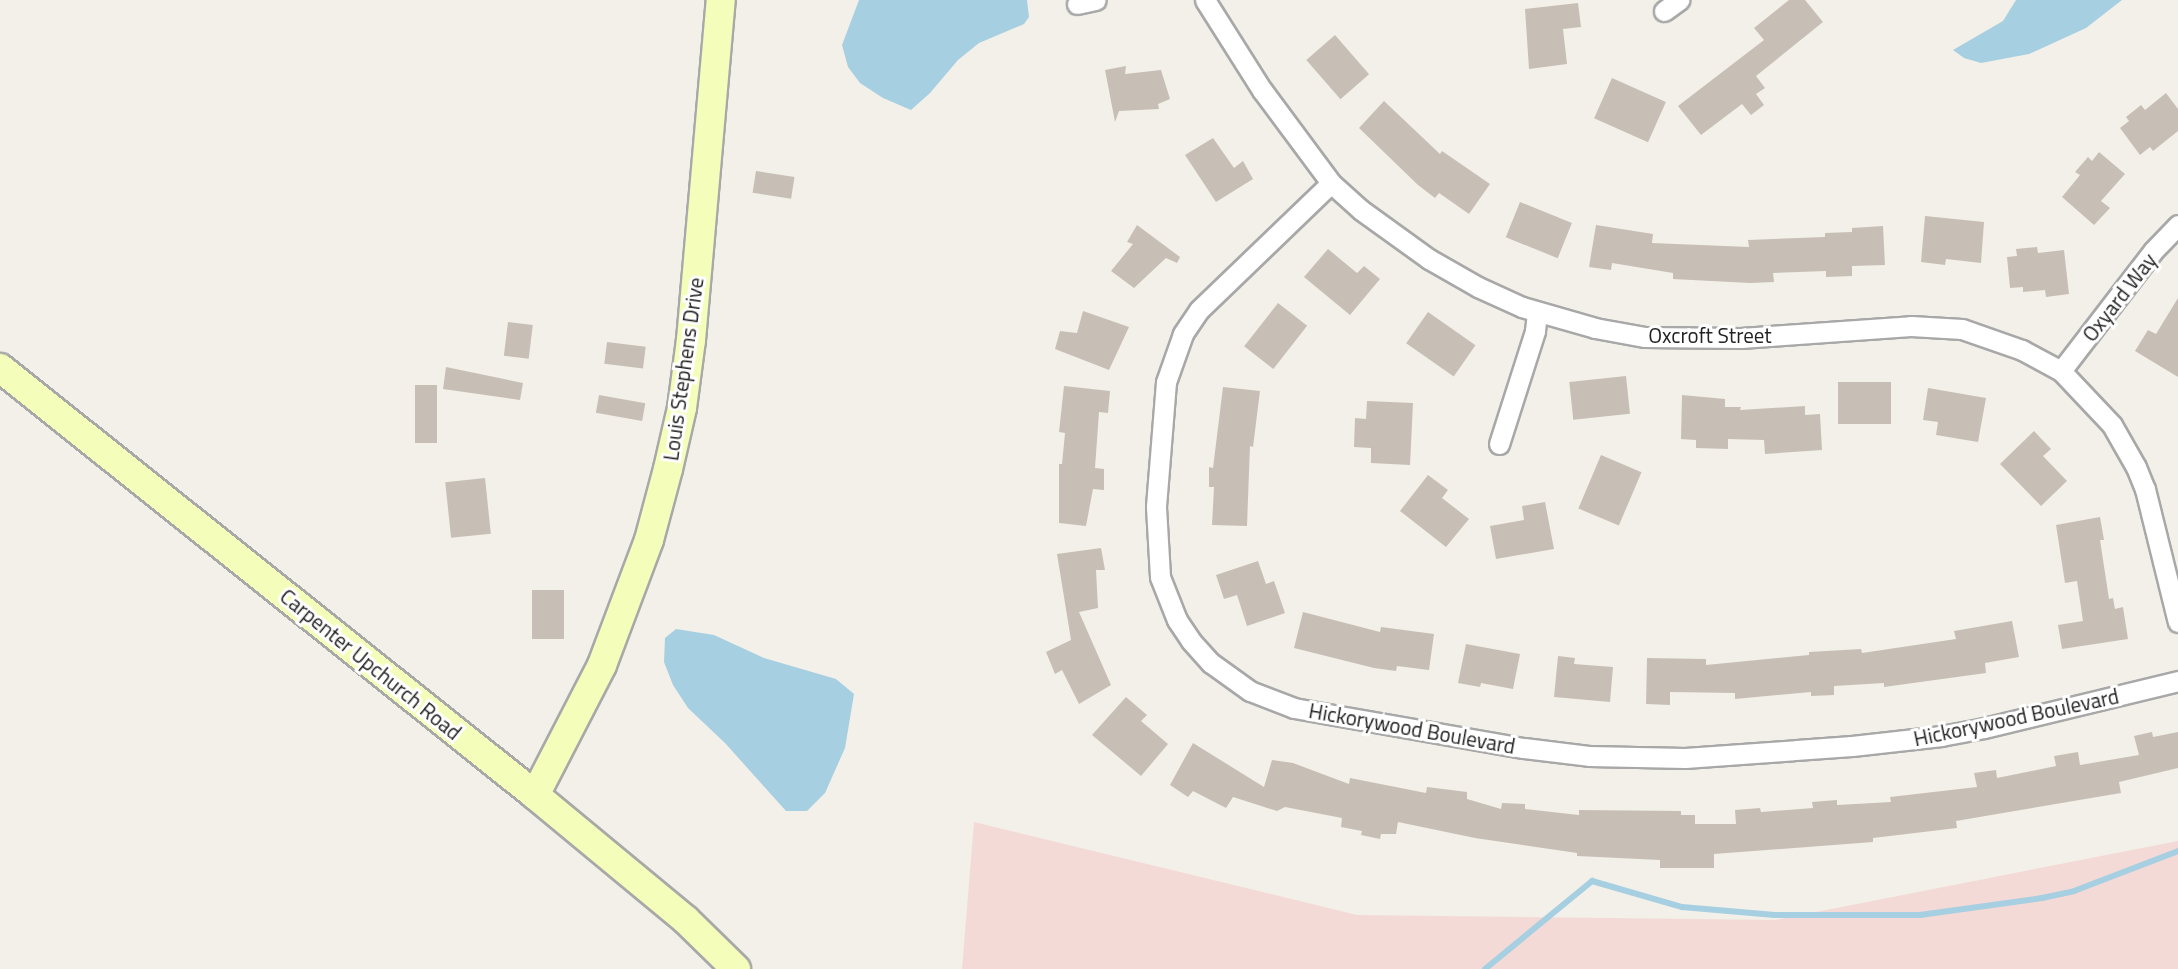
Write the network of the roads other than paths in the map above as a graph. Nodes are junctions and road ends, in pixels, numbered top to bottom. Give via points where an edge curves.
1 (721, 0) edge
2 (1096, 0) edge
3 (1205, 0) edge
4 (1077, 4) dead end
5 (1331, 183) junction
6 (2178, 225) edge
7 (1537, 313) junction
8 (0, 368) edge
9 (2062, 371) junction
10 (1499, 444) dead end
11 (2178, 622) edge
12 (2178, 681) edge
13 (535, 795) junction
14 (736, 969) edge

1 - 13 street, Louis Stephens Drive via 691,340 668,469 645,553 603,665
2 - 4 street
3 - 5 street, Oxcroft Street via 1262,90
5 - 7 street, Oxcroft Street via 1429,259
5 - 12 street, Hickorywood Boulevard via 1199,310 1183,334 1166,382 1156,507 1160,577 1191,641 1211,663 1250,691 1294,708 1524,748 1589,756 1685,758 1941,736
6 - 9 street, Oxyard Way
7 - 9 street, Oxcroft Street via 1633,335 1695,339 1911,326 1962,329 2022,350
7 - 10 street
8 - 13 street, Carpenter Upchurch Road
9 - 11 street, Oxcroft Street via 2112,425 2136,467
13 - 14 street, Carpenter Upchurch Road via 686,920

